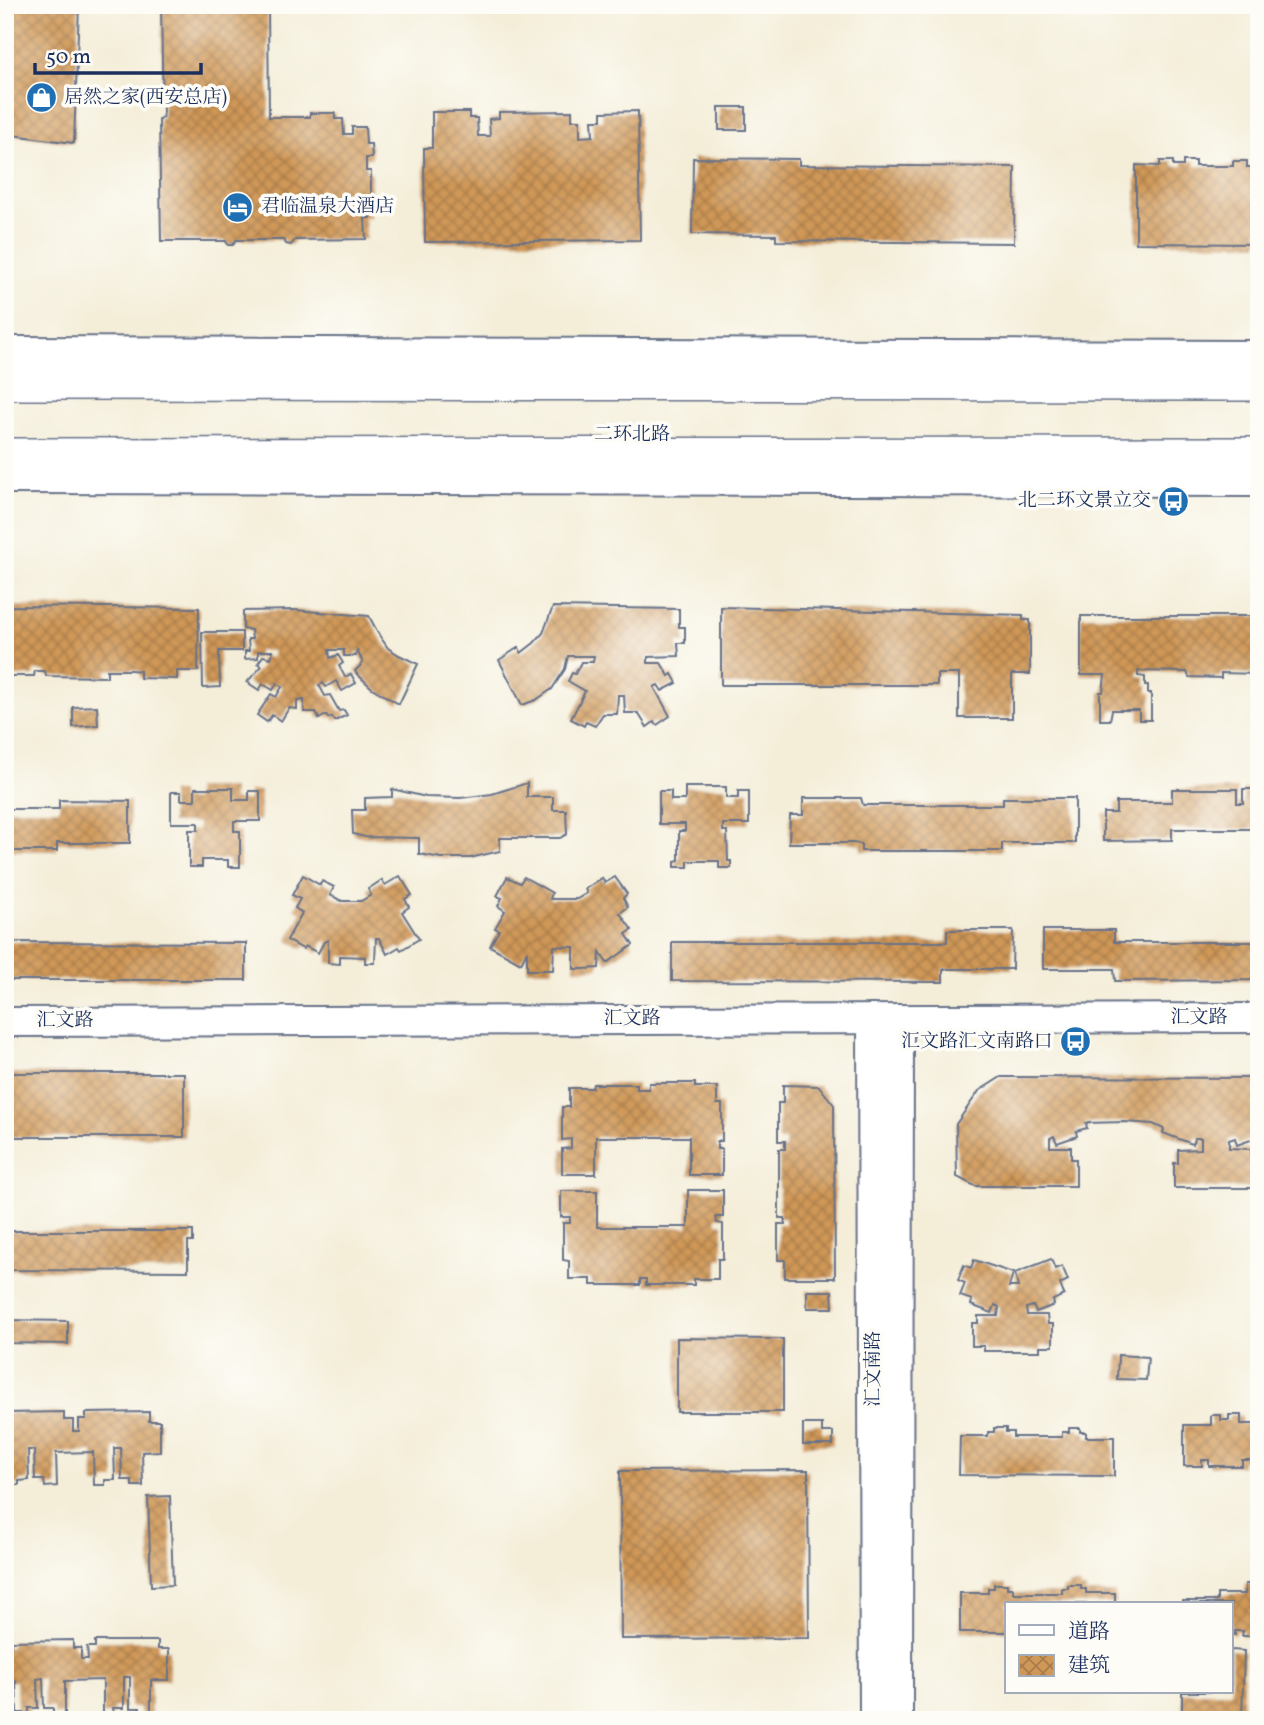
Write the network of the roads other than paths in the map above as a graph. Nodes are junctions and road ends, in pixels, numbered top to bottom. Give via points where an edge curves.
1 (5, 351) edge
2 (1259, 355) edge
3 (5, 380) edge
4 (274, 380) junction
5 (347, 380) junction
6 (1248, 381) edge
7 (5, 403) edge
8 (439, 403) junction
9 (1259, 403) edge
10 (177, 419) junction
11 (5, 434) edge
12 (594, 435) junction
13 (5, 457) edge
14 (66, 457) junction
15 (730, 458) junction
16 (1254, 458) edge
17 (5, 479) edge
18 (1259, 1018) edge
19 (886, 1019) junction
20 (5, 1021) edge
21 (874, 1720) edge
22 (898, 1720) edge

1 - 2 street
3 - 4 highway
4 - 5 highway
4 - 10 highway
5 - 6 highway
5 - 8 highway
7 - 10 highway, 二环北路
8 - 9 highway, 二环北路
8 - 10 highway, 二环北路
10 - 11 highway, 二环北路
10 - 12 highway, 二环北路
10 - 14 highway
12 - 15 highway
12 - 16 highway, 二环北路
13 - 14 highway
14 - 15 highway
15 - 16 highway
16 - 17 street
18 - 19 street, 汇文路
19 - 20 street, 汇文路
19 - 21 street, 汇文南路
19 - 22 street, 汇文南路

